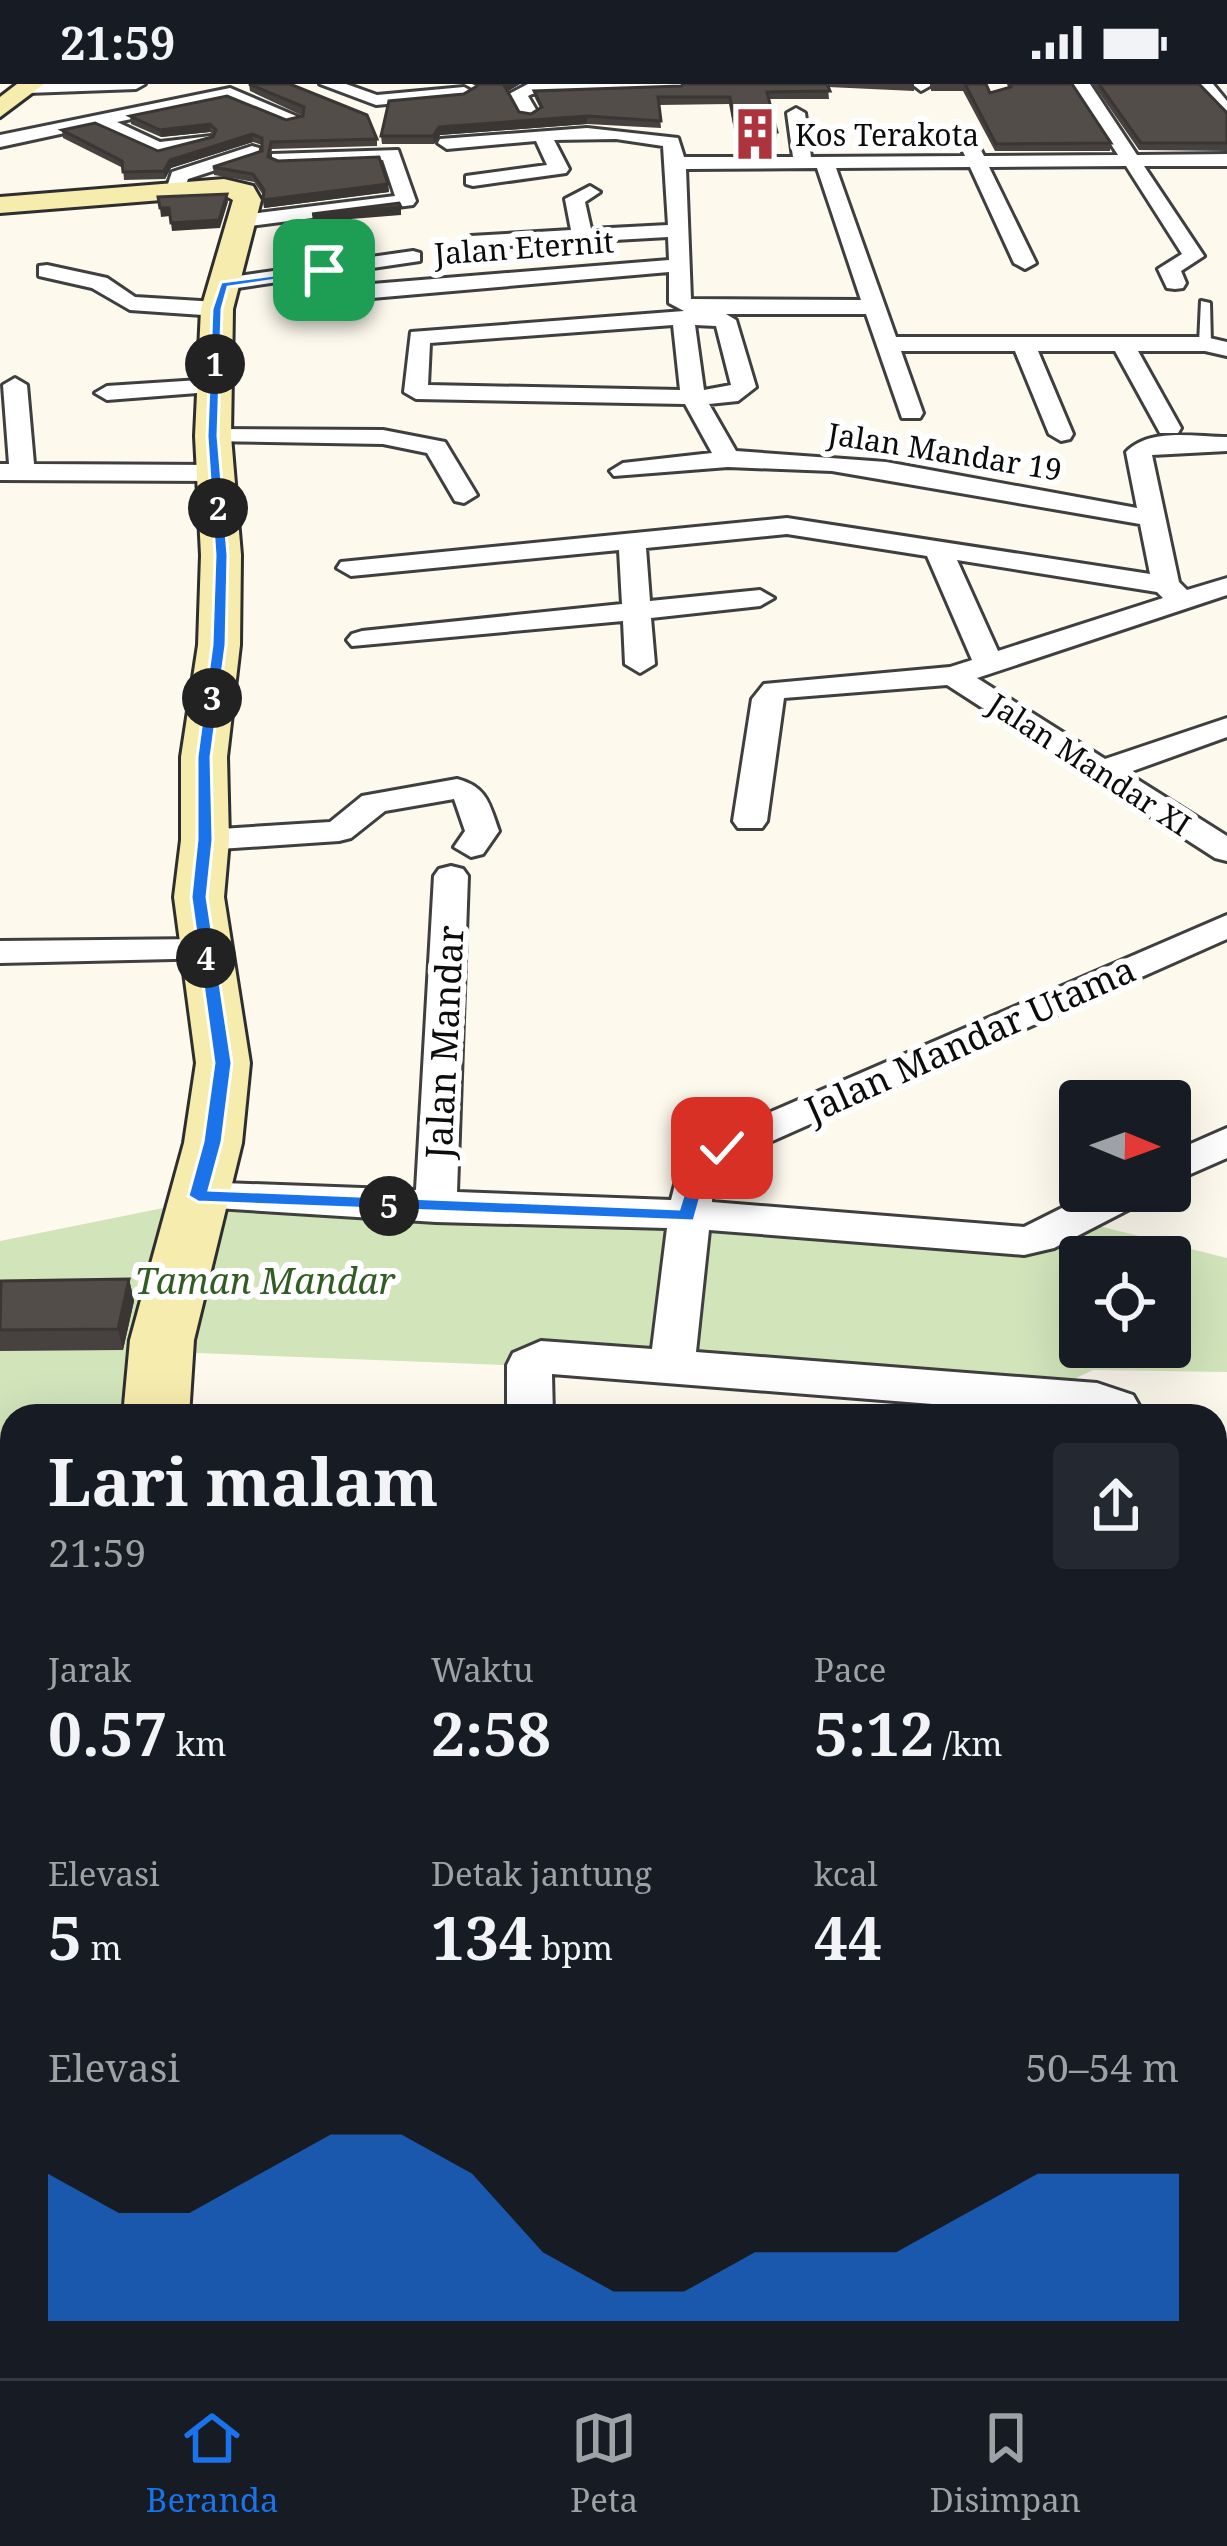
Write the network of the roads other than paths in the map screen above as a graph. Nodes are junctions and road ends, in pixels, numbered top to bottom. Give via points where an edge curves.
1 (136, 84) edge
2 (328, 84) edge
3 (1081, 84) edge
4 (1204, 84) edge
5 (580, 85) edge
6 (30, 86) edge
7 (514, 87) edge
8 (674, 91) edge
9 (464, 92) edge
10 (364, 99) junction
11 (175, 103) junction
12 (0, 109) edge
13 (347, 112) edge
14 (529, 113) junction
15 (796, 113) dead end
16 (1227, 113) edge
17 (505, 115) edge
18 (294, 119) edge
19 (99, 120) junction
20 (434, 120) edge
21 (215, 122) edge
22 (963, 132) dead end
23 (583, 134) junction
24 (543, 136) junction
25 (204, 140) edge
26 (0, 141) edge
27 (447, 143) junction
28 (674, 151) junction
29 (252, 152) edge
30 (279, 158) edge
31 (1227, 164) edge
32 (819, 165) junction
33 (980, 165) junction
34 (1133, 165) junction
35 (396, 177) junction
36 (373, 178) edge
37 (193, 182) junction
38 (590, 192) dead end
39 (0, 205) edge
40 (242, 220) junction
41 (680, 230) junction
42 (582, 234) junction
43 (471, 242) dead end
44 (424, 255) dead end
45 (1025, 263) dead end
46 (679, 265) junction
47 (47, 271) dead end
48 (1175, 283) dead end
49 (373, 291) dead end
50 (221, 297) junction
51 (1205, 304) dead end
52 (873, 307) junction
53 (683, 318) junction
54 (885, 344) junction
55 (1024, 345) junction
56 (1123, 345) junction
57 (1216, 347) edge
58 (15, 386) dead end
59 (215, 386) junction
60 (107, 393) dead end
61 (693, 398) junction
62 (911, 413) dead end
63 (1169, 428) dead end
64 (1061, 434) dead end
65 (1227, 444) edge
66 (214, 454) junction
67 (728, 459) junction
68 (622, 471) dead end
69 (11, 472) edge
70 (464, 494) dead end
71 (1151, 518) junction
72 (632, 542) junction
73 (938, 549) junction
74 (351, 568) dead end
75 (1227, 586) edge
76 (1174, 593) junction
77 (760, 598) dead end
78 (634, 611) junction
79 (362, 640) dead end
80 (640, 664) dead end
81 (990, 666) junction
82 (953, 676) junction
83 (1227, 727) edge
84 (1101, 771) junction
85 (750, 821) dead end
86 (205, 840) junction
87 (1227, 851) edge
88 (1227, 926) edge
89 (205, 950) junction
90 (0, 952) edge
91 (1227, 1141) edge
92 (1191, 1159) edge
93 (198, 1196) junction
94 (436, 1208) junction
95 (1090, 1212) edge
96 (687, 1216) junction
97 (672, 1367) junction
98 (157, 1404) edge
99 (529, 1404) edge
100 (1108, 1404) edge

1 - 6 street
2 - 10 street
3 - 34 street
4 - 16 street
5 - 7 street
5 - 8 street
6 - 12 street
7 - 14 street
8 - 28 street
9 - 10 street
10 - 13 street
11 - 18 street via 230,93
11 - 19 street
11 - 21 street
14 - 17 street
14 - 23 street via 573,116
15 - 32 street
19 - 25 street via 158,148
19 - 26 street
20 - 27 street
22 - 33 street
23 - 24 street
23 - 28 street via 638,135
24 - 27 street
24 - 27 street via 560,169 466,174
28 - 32 street
28 - 41 street
29 - 37 street
30 - 35 street via 386,153
31 - 34 street
32 - 33 street
32 - 52 street
33 - 34 street
33 - 45 street
34 - 48 street via 1194,256 1169,269
35 - 36 street
35 - 40 street via 406,201 400,205
37 - 39 street
37 - 40 street via 243,192
38 - 42 street via 575,199
40 - 50 street
41 - 42 street
41 - 46 street
42 - 43 street
44 - 50 street
46 - 49 street, Jalan Eternit
46 - 52 street via 685,306
47 - 50 street via 99,284 130,303
50 - 59 street
51 - 57 lane
52 - 54 street
53 - 61 street
53 - 61 street via 725,320 744,384 730,396
53 - 61 street via 419,337 416,392
54 - 55 street
54 - 62 street
55 - 56 street
55 - 64 street
56 - 57 street
56 - 63 street
58 - 69 street
59 - 60 street
59 - 66 street
61 - 67 street
65 - 71 street via 1142,447
66 - 69 street
66 - 70 street via 383,437 436,447
66 - 86 street via 219,645 204,757
67 - 68 street, Jalan Mandar 19
67 - 71 street, Jalan Mandar 19 via 854,468
71 - 76 street
72 - 73 street via 788,526
72 - 74 street
72 - 78 street
73 - 76 street
73 - 81 street
75 - 76 street
76 - 81 street
77 - 78 street
78 - 79 street
78 - 80 street
81 - 82 street
82 - 84 street, Jalan Mandar XI
82 - 85 street via 775,690 767,699
83 - 84 street
84 - 87 street, Jalan Mandar XI
86 - 89 street
86 - 94 street, Jalan Mandar via 339,831 374,803 457,789 470,794 482,831 461,861
88 - 96 street, Jalan Mandar Utama via 722,1148 701,1161
89 - 90 street
89 - 93 street via 223,1063
91 - 92 street
93 - 94 street
93 - 98 street via 162,1340
94 - 96 street
95 - 96 street via 1024,1241
96 - 97 street, Jalan Mandar Utama
97 - 99 street via 541,1357 529,1365
97 - 100 street

